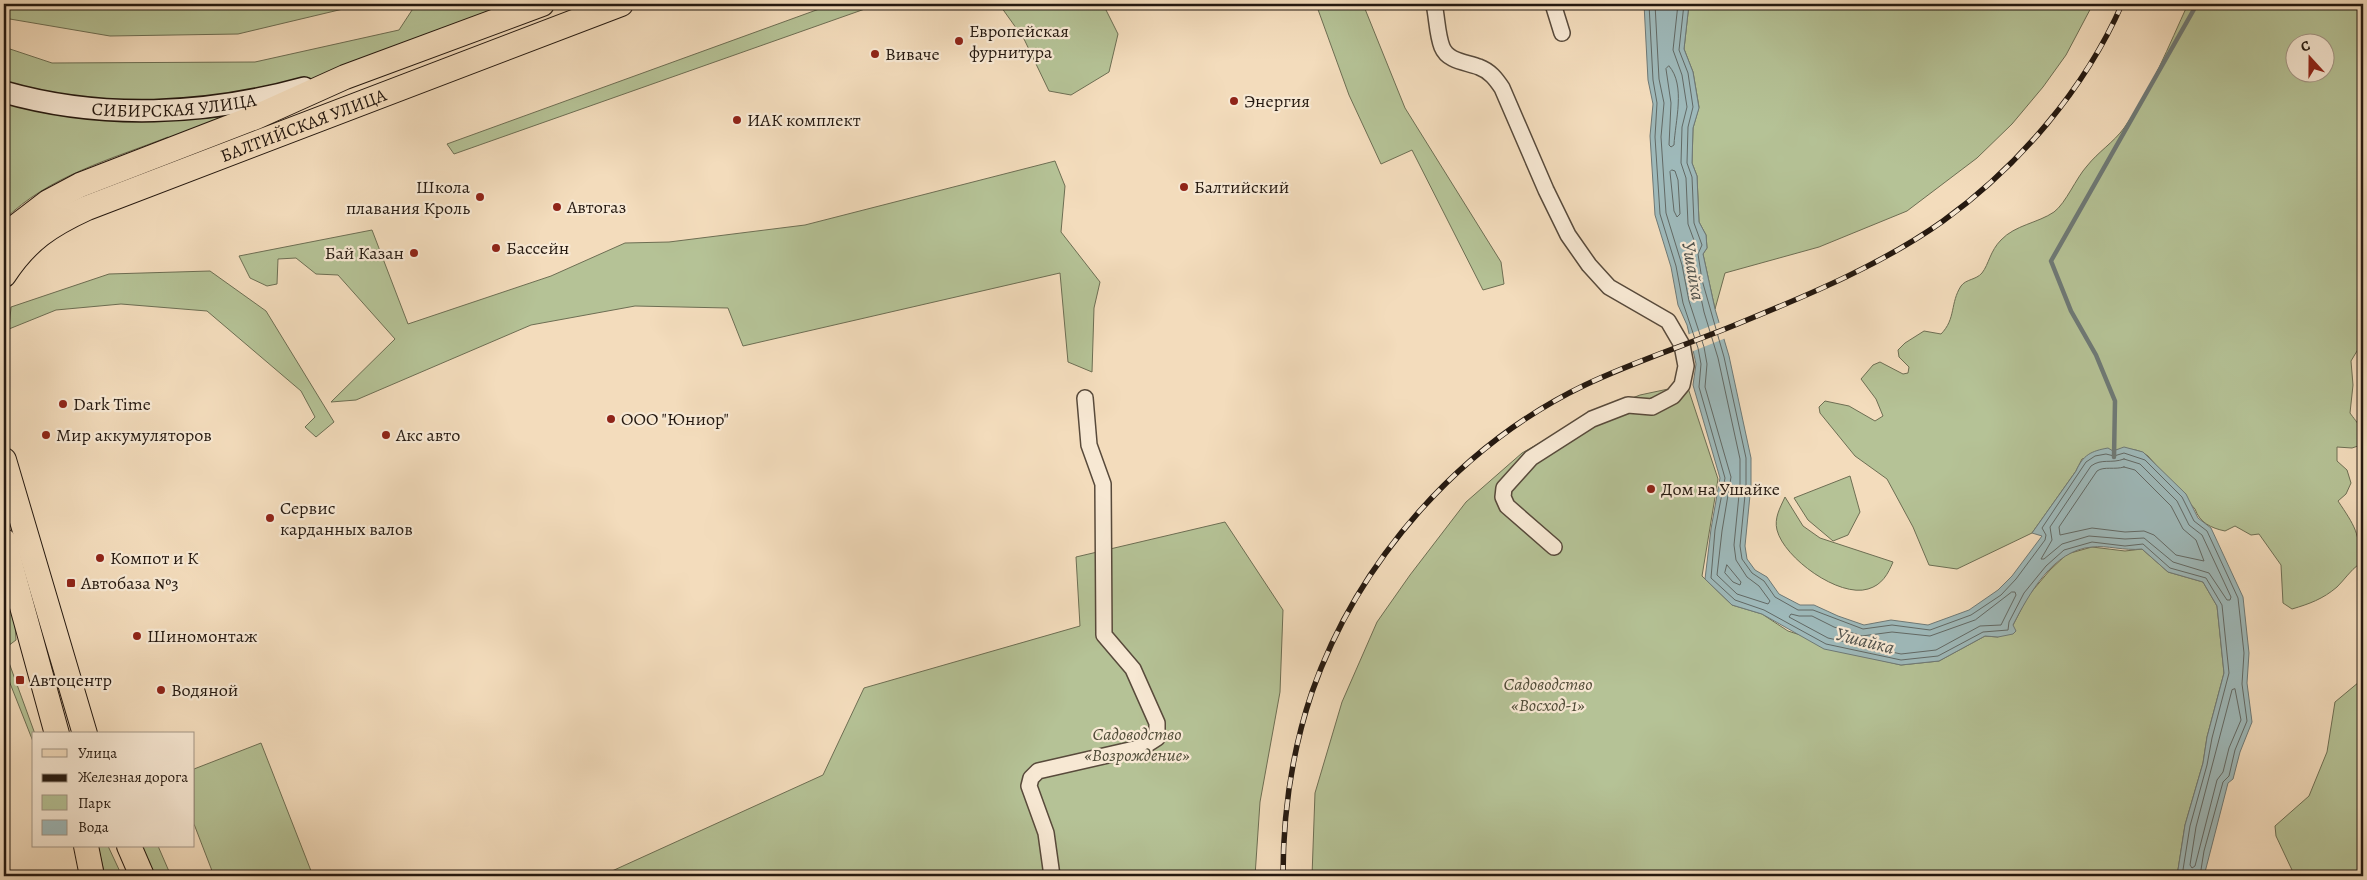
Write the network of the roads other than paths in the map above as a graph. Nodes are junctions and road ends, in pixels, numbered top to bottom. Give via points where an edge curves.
1 (542, 4) edge
2 (621, 4) edge
3 (1434, 4) edge
4 (1553, 4) edge
5 (1562, 33) dead end
6 (345, 77) junction
7 (4, 92) edge
8 (4, 239) edge
9 (4, 275) edge
10 (1085, 398) dead end
11 (4, 460) edge
12 (4, 541) edge
13 (1554, 547) dead end
14 (56, 732) edge
15 (84, 732) edge
16 (86, 848) edge
17 (130, 848) edge
18 (92, 876) edge
19 (142, 876) edge
20 (1052, 876) edge

1 - 6 main road, БАЛТИЙСКАЯ УЛИЦА
2 - 9 main road, БАЛТИЙСКАЯ УЛИЦА via 60,220 34,238
3 - 13 street via 1442,48 1460,62 1480,67 1493,75 1502,88 1568,235 1589,265 1609,287 1668,320 1682,345 1686,376 1673,396 1652,407 1628,405 1592,419 1531,458 1504,488 1503,497 1508,506
4 - 5 street
6 - 7 main road, СИБИРСКАЯ УЛИЦА via 250,101 163,112 86,109
6 - 8 main road, БАЛТИЙСКАЯ УЛИЦА via 256,117 80,186 48,202
10 - 20 street via 1089,446 1103,484 1104,635 1133,669 1158,730 1157,738 1144,747 1038,771 1032,778 1029,786 1046,833
11 - 15 main road
12 - 14 main road
16 - 18 main road
17 - 19 main road

